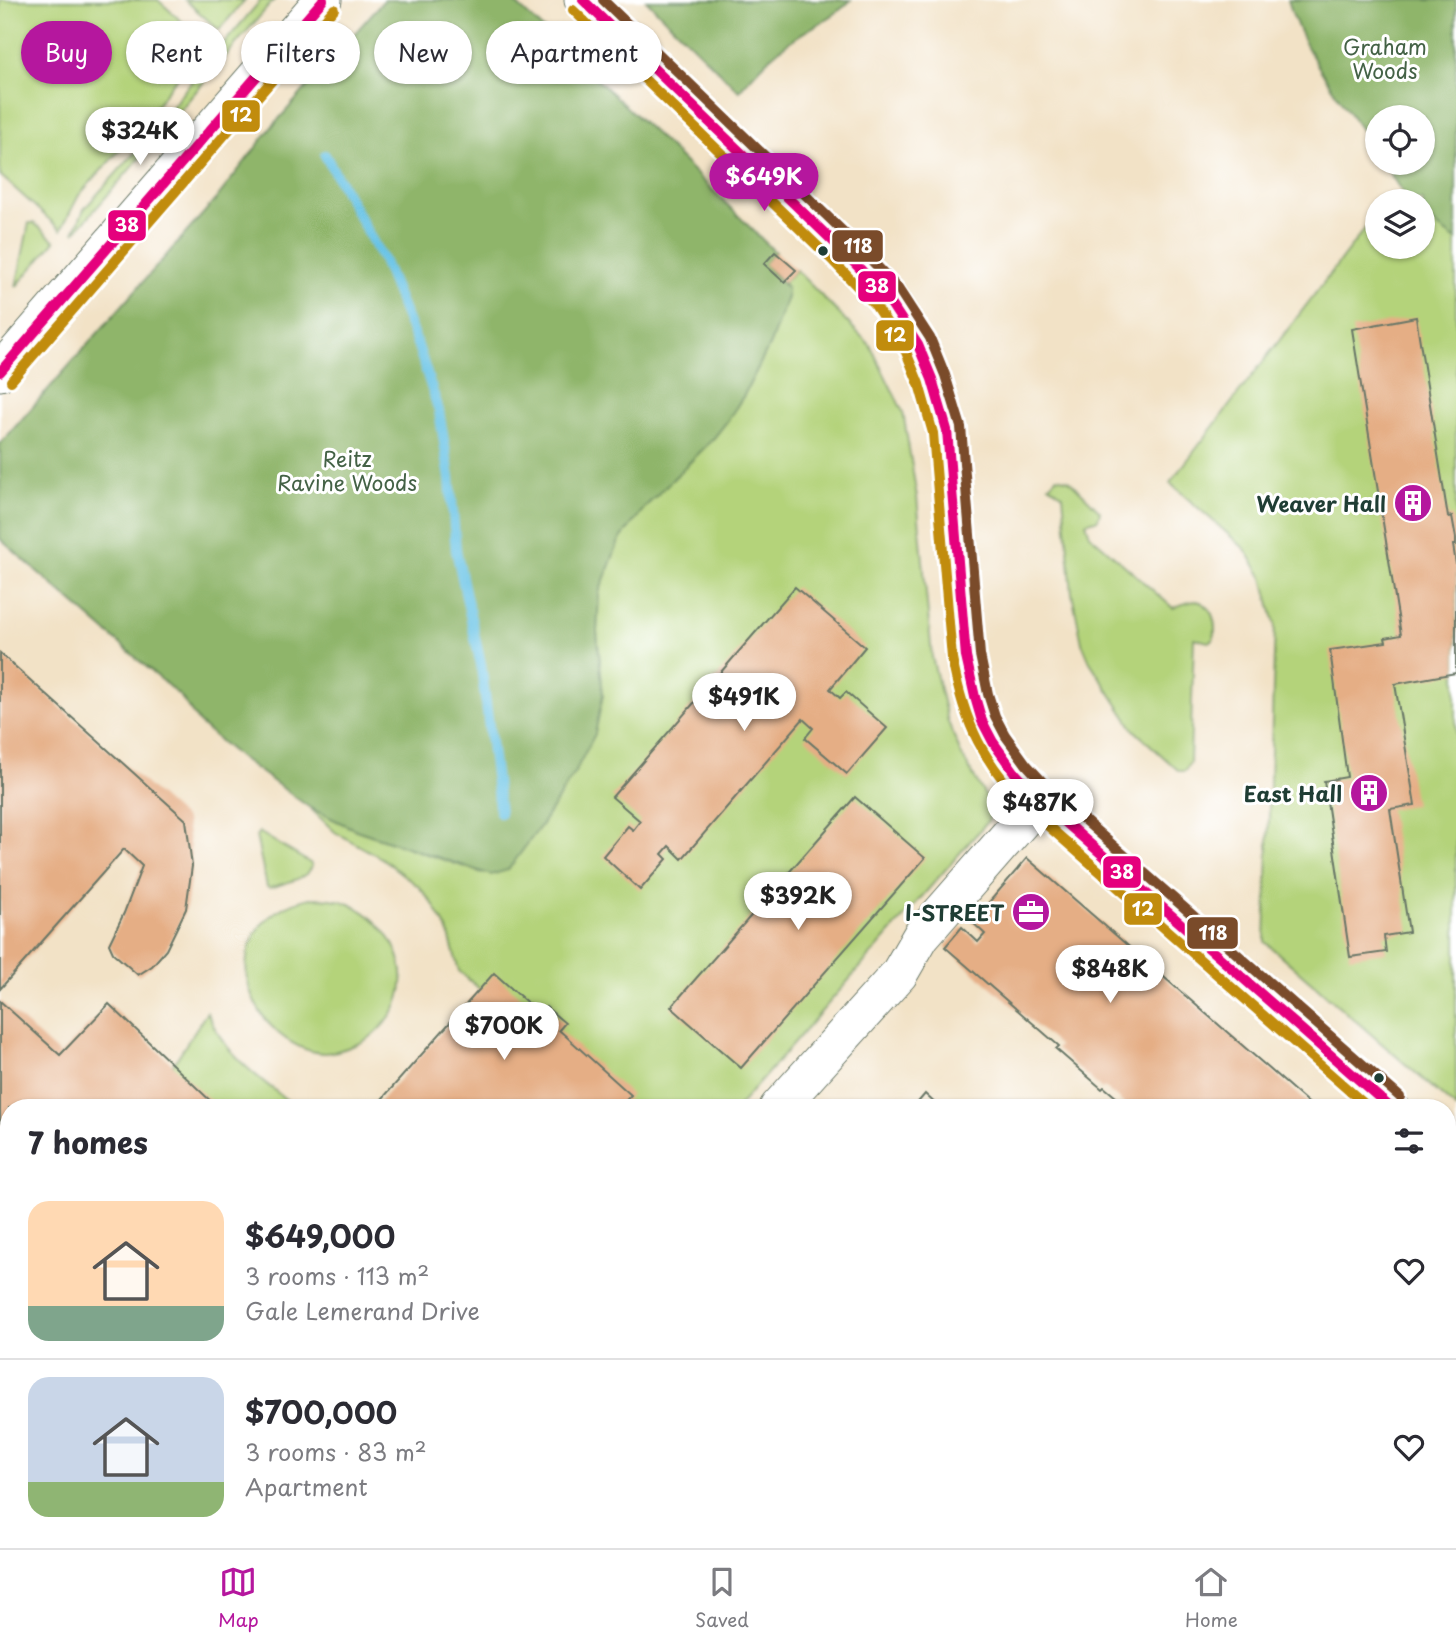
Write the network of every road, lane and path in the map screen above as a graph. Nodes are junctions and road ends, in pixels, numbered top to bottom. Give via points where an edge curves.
1 (323, 0) edge
2 (583, 0) edge
3 (0, 372) edge
4 (1040, 800) junction
5 (786, 1099) edge
6 (1381, 1099) edge

1 - 3 street
2 - 4 street via 844,251 886,296 918,345 947,430 970,677 983,722 1007,761
4 - 5 street via 921,936 900,974
4 - 6 street

